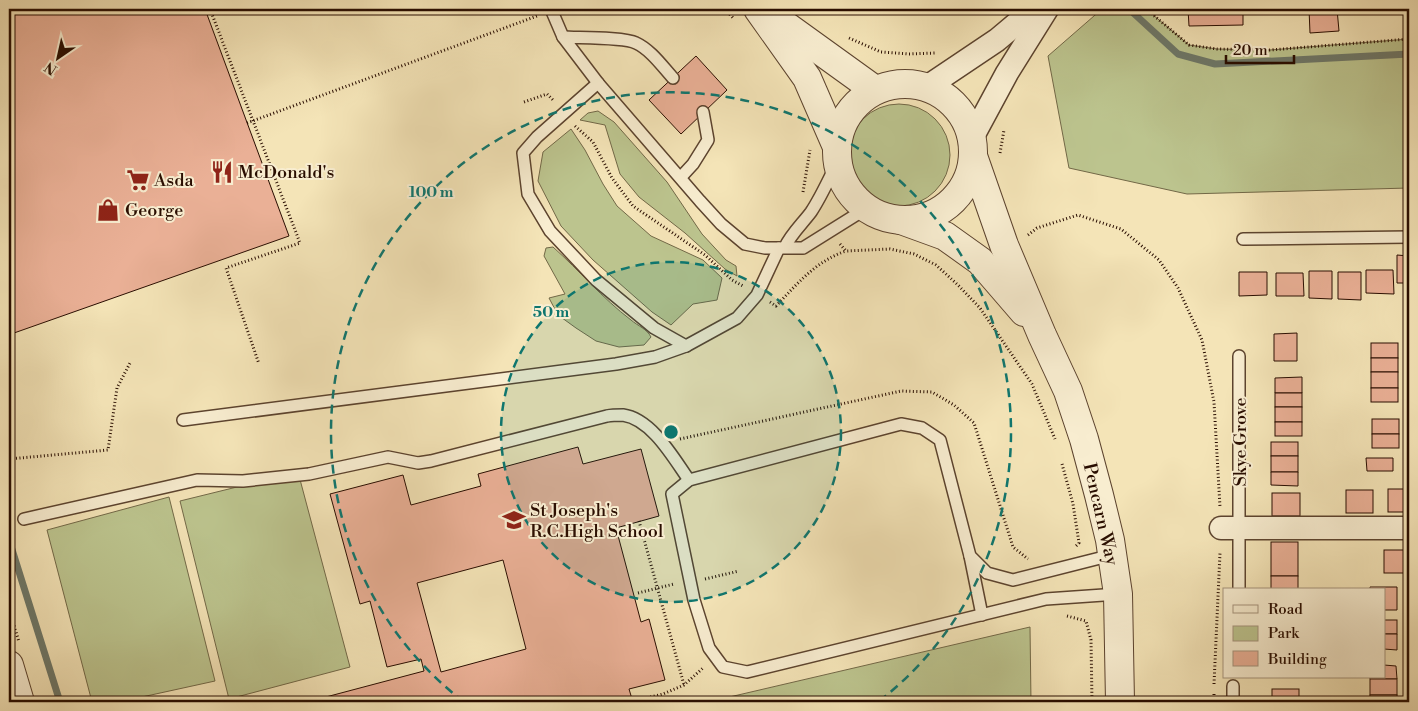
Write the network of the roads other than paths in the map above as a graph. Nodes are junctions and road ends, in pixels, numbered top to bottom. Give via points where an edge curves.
1 (1034, 9) edge
2 (1047, 9) edge
3 (551, 10) edge
4 (753, 14) edge
5 (562, 37) junction
6 (673, 78) dead end
7 (598, 83) junction
8 (927, 87) junction
9 (875, 90) junction
10 (703, 112) dead end
11 (981, 150) junction
12 (828, 152) junction
13 (681, 177) junction
14 (867, 208) junction
15 (900, 220) junction
16 (1409, 237) edge
17 (1243, 239) dead end
18 (782, 248) junction
19 (1042, 335) junction
20 (686, 346) junction
21 (1239, 356) dead end
22 (183, 420) dead end
23 (689, 480) junction
24 (24, 519) dead end
25 (1231, 528) junction
26 (1409, 528) edge
27 (1112, 555) junction
28 (970, 556) junction
29 (1240, 588) edge
30 (1118, 594) junction
31 (982, 615) junction
32 (9, 665) edge
33 (1234, 686) dead end
34 (20, 702) edge
35 (1120, 702) edge
36 (1234, 702) edge

1 - 8 street via 998,40
2 - 11 street via 1007,73
3 - 5 lane
4 - 9 street via 830,56
4 - 12 street via 807,78
5 - 6 lane via 636,42 653,55
5 - 7 lane
7 - 13 lane
7 - 20 lane via 522,153 528,194 550,231 596,280 654,328
8 - 9 street via 909,84
8 - 11 street via 947,98 963,116
9 - 12 street via 848,114
10 - 13 lane via 708,140
11 - 15 street via 957,196 941,210 921,218
11 - 19 street, Pencarn Way
12 - 14 street via 853,196
12 - 18 lane via 813,209
13 - 18 lane via 721,224 746,244
14 - 15 street
14 - 18 lane via 803,248
15 - 19 street, Pencarn Way via 945,236 980,261
16 - 17 lane
18 - 20 lane via 758,295 737,318
19 - 27 street, Pencarn Way via 1068,391 1084,439
20 - 22 lane via 655,357 616,364
21 - 25 lane, Skye Grove
23 - 24 lane via 663,443 645,426 624,415 607,416 431,461 418,463 388,457 309,474 243,481 197,480
23 - 28 lane via 901,424 922,428 940,440
23 - 31 lane via 672,494 694,600 708,648 724,666 747,672
25 - 26 street
25 - 29 lane, Skye Grove
27 - 28 lane via 1013,580 987,573
27 - 30 street, Pencarn Way
28 - 31 lane
30 - 31 lane via 1046,599
30 - 35 street, Pencarn Way
32 - 34 street
33 - 36 lane

